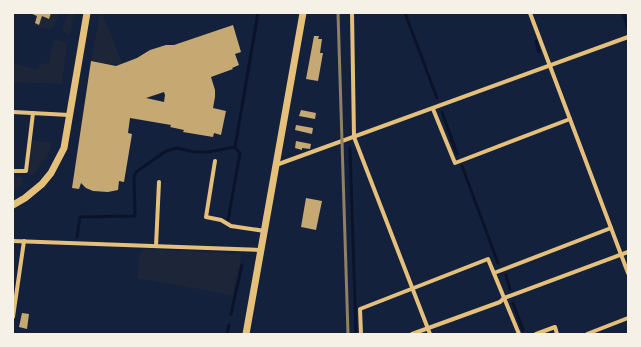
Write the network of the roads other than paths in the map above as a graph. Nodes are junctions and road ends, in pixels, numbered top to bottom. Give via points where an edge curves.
1 (87, 13) edge
2 (303, 13) edge
3 (352, 13) edge
4 (530, 13) edge
5 (628, 37) edge
6 (550, 66) junction
7 (433, 109) junction
8 (13, 112) edge
9 (33, 113) junction
10 (69, 115) junction
11 (570, 119) junction
12 (354, 137) junction
13 (215, 161) dead end
14 (276, 165) junction
15 (13, 171) edge
16 (159, 182) dead end
17 (13, 205) edge
18 (611, 228) junction
19 (265, 231) junction
20 (13, 241) edge
21 (24, 241) junction
22 (156, 246) junction
23 (261, 250) junction
24 (628, 252) edge
25 (621, 254) junction
26 (494, 273) junction
27 (628, 273) edge
28 (413, 289) junction
29 (504, 298) junction
30 (13, 317) edge
31 (628, 318) edge
32 (428, 328) junction
33 (246, 334) edge
34 (361, 334) edge
35 (412, 334) edge
36 (430, 334) edge
37 (519, 334) edge
38 (536, 334) edge
39 (557, 334) edge
40 (588, 334) edge

1 - 10 street
2 - 14 street
3 - 12 street
4 - 6 street
5 - 6 street
6 - 7 street
6 - 11 street
7 - 11 street via 455,163
7 - 12 street
8 - 9 street
9 - 10 street
9 - 15 street via 26,172
10 - 17 street via 64,148 51,173 34,192
11 - 18 street
12 - 14 street
12 - 28 street
13 - 19 street via 206,217 221,220 231,226
14 - 19 street
16 - 22 street
18 - 25 street
18 - 26 street
19 - 23 street
20 - 21 street
21 - 22 street
21 - 30 street
22 - 23 street
23 - 33 street
24 - 25 street
25 - 27 street
25 - 29 street
26 - 28 street via 488,259
26 - 29 street
28 - 32 street
28 - 34 street via 360,309
29 - 32 street via 500,302
29 - 37 street
31 - 40 street
32 - 35 street
32 - 36 street
38 - 39 street via 555,327

